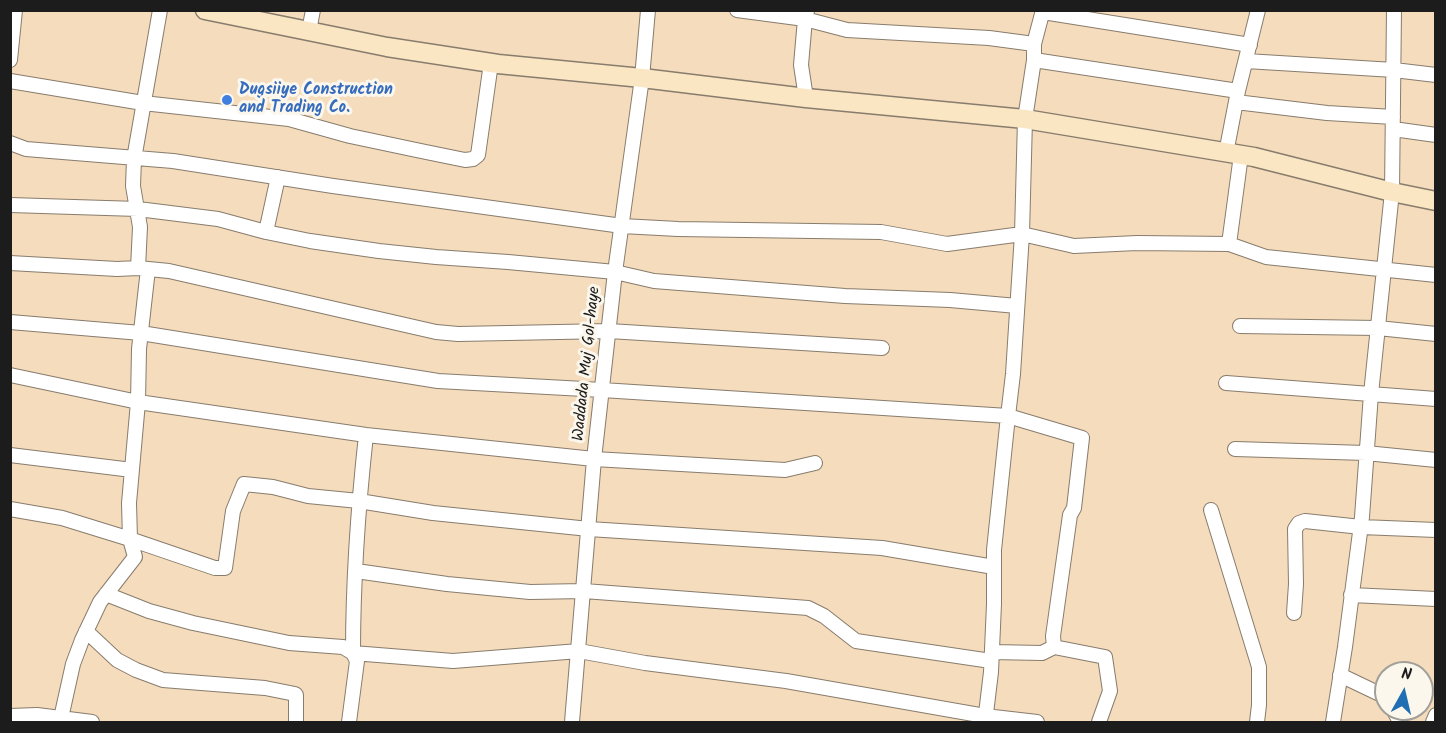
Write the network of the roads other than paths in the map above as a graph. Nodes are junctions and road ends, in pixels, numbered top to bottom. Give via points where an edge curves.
1 (15, 10) edge
2 (160, 10) edge
3 (205, 10) edge
4 (313, 10) edge
5 (648, 10) edge
6 (737, 10) edge
7 (1258, 10) edge
8 (1394, 10) edge
9 (1043, 11) edge
10 (806, 15) edge
11 (309, 32) junction
12 (1034, 44) junction
13 (1250, 45) junction
14 (10, 60) edge
15 (1034, 60) junction
16 (1246, 61) junction
17 (491, 63) junction
18 (1394, 70) junction
19 (1436, 75) edge
20 (642, 78) junction
21 (10, 81) edge
22 (1237, 96) junction
23 (806, 98) junction
24 (143, 103) junction
25 (1025, 119) junction
26 (1393, 123) junction
27 (1436, 135) edge
28 (10, 143) edge
29 (1234, 154) junction
30 (134, 159) junction
31 (278, 177) junction
32 (1392, 192) junction
33 (1436, 201) edge
34 (10, 205) edge
35 (138, 209) junction
36 (622, 226) junction
37 (266, 232) junction
38 (1022, 234) junction
39 (1229, 244) junction
40 (10, 263) edge
41 (143, 268) junction
42 (1384, 269) junction
43 (615, 272) junction
44 (1436, 275) edge
45 (1017, 306) junction
46 (10, 322) edge
47 (1240, 326) dead end
48 (1378, 328) junction
49 (609, 331) junction
50 (141, 333) junction
51 (1436, 334) edge
52 (882, 348) dead end
53 (10, 375) edge
54 (1226, 383) dead end
55 (603, 390) junction
56 (1371, 394) junction
57 (1436, 399) edge
58 (138, 402) junction
59 (1008, 416) junction
60 (366, 435) junction
61 (1235, 449) dead end
62 (1366, 453) junction
63 (10, 455) edge
64 (594, 459) junction
65 (1436, 460) edge
66 (815, 463) dead end
67 (132, 470) junction
68 (358, 501) junction
69 (10, 509) edge
70 (1211, 510) dead end
71 (1361, 527) junction
72 (588, 529) junction
73 (1436, 530) edge
74 (130, 539) junction
75 (994, 567) junction
76 (356, 571) junction
77 (584, 591) junction
78 (106, 594) junction
79 (1352, 595) junction
80 (1436, 599) edge
81 (1294, 612) dead end
82 (86, 631) junction
83 (1054, 647) junction
84 (579, 651) junction
85 (353, 653) junction
86 (992, 657) junction
87 (1340, 675) junction
88 (1374, 692) edge
89 (1436, 715) edge
90 (10, 716) edge
91 (61, 718) junction
92 (985, 719) edge
93 (576, 722) edge
94 (92, 723) edge
95 (296, 723) edge
96 (349, 723) edge
97 (1037, 723) edge
98 (1099, 723) edge
99 (1257, 723) edge
100 (1333, 723) edge
101 (1433, 723) edge

1 - 14 street
2 - 24 street
3 - 11 main road
4 - 11 street
5 - 20 street, Waddada Muj Gol-haye
6 - 10 street
7 - 13 street
8 - 18 street
9 - 12 street
9 - 13 street
10 - 12 street via 847,30
10 - 23 street via 801,65
11 - 17 main road
12 - 15 street
13 - 16 street
15 - 22 street
15 - 25 street
16 - 18 street
16 - 22 street
17 - 20 main road
17 - 24 street via 478,155 465,160 350,136 289,118
18 - 19 street
18 - 26 street
20 - 23 main road
20 - 36 street, Waddada Muj Gol-haye
21 - 24 street
22 - 26 street
22 - 29 street
23 - 25 main road
24 - 30 street
25 - 29 main road
25 - 38 street
26 - 27 street
26 - 32 street
28 - 30 street via 26,149
29 - 32 main road
29 - 39 street
30 - 31 street
30 - 35 street via 133,186
31 - 36 street
31 - 37 street
32 - 33 main road
32 - 42 street
34 - 35 street
35 - 37 street via 218,219
35 - 41 street
36 - 38 street via 881,232 947,244
36 - 43 street, Waddada Muj Gol-haye
37 - 43 street via 402,254
38 - 39 street via 1074,246
38 - 45 street
39 - 42 street via 1266,257
40 - 41 street
41 - 49 street via 436,332
41 - 50 street
42 - 44 street
42 - 48 street
43 - 45 street via 654,281
43 - 49 street, Waddada Muj Gol-haye
45 - 59 street
46 - 50 street
47 - 48 street
48 - 51 street
48 - 56 street
49 - 52 street
49 - 55 street, Waddada Muj Gol-haye
50 - 55 street via 438,381
50 - 58 street
53 - 58 street
54 - 56 street
55 - 59 street
55 - 64 street, Waddada Muj Gol-haye
56 - 57 street
56 - 62 street
58 - 60 street
58 - 67 street
59 - 75 street
59 - 83 street via 1082,438
60 - 64 street
60 - 68 street
61 - 62 street
62 - 65 street
62 - 71 street
63 - 67 street
64 - 66 street via 785,470
64 - 72 street, Waddada Muj Gol-haye
67 - 74 street
68 - 72 street
68 - 74 street via 244,484 233,511 225,568
68 - 76 street
69 - 74 street via 62,518
70 - 99 street via 1259,667
71 - 73 street
71 - 79 street
71 - 81 street via 1299,523 1295,529
72 - 75 street via 882,548
72 - 77 street, Waddada Muj Gol-haye
74 - 78 street via 135,557
75 - 86 street
76 - 77 street via 530,592
76 - 85 street
77 - 84 street, Waddada Muj Gol-haye
77 - 86 street via 808,608 856,642
78 - 82 street
78 - 85 street via 193,623 289,643 344,647
79 - 80 street
79 - 87 street
82 - 91 street via 73,664
82 - 95 street via 117,660 163,680 265,687 295,694
83 - 86 street via 1042,653
83 - 98 street via 1105,657 1110,691
84 - 85 street via 453,661
84 - 92 street via 786,681
84 - 93 street, Waddada Muj Gol-haye
85 - 96 street via 357,661
86 - 92 street
87 - 88 street
87 - 100 street
89 - 101 street
90 - 91 street
91 - 94 street
92 - 97 street

